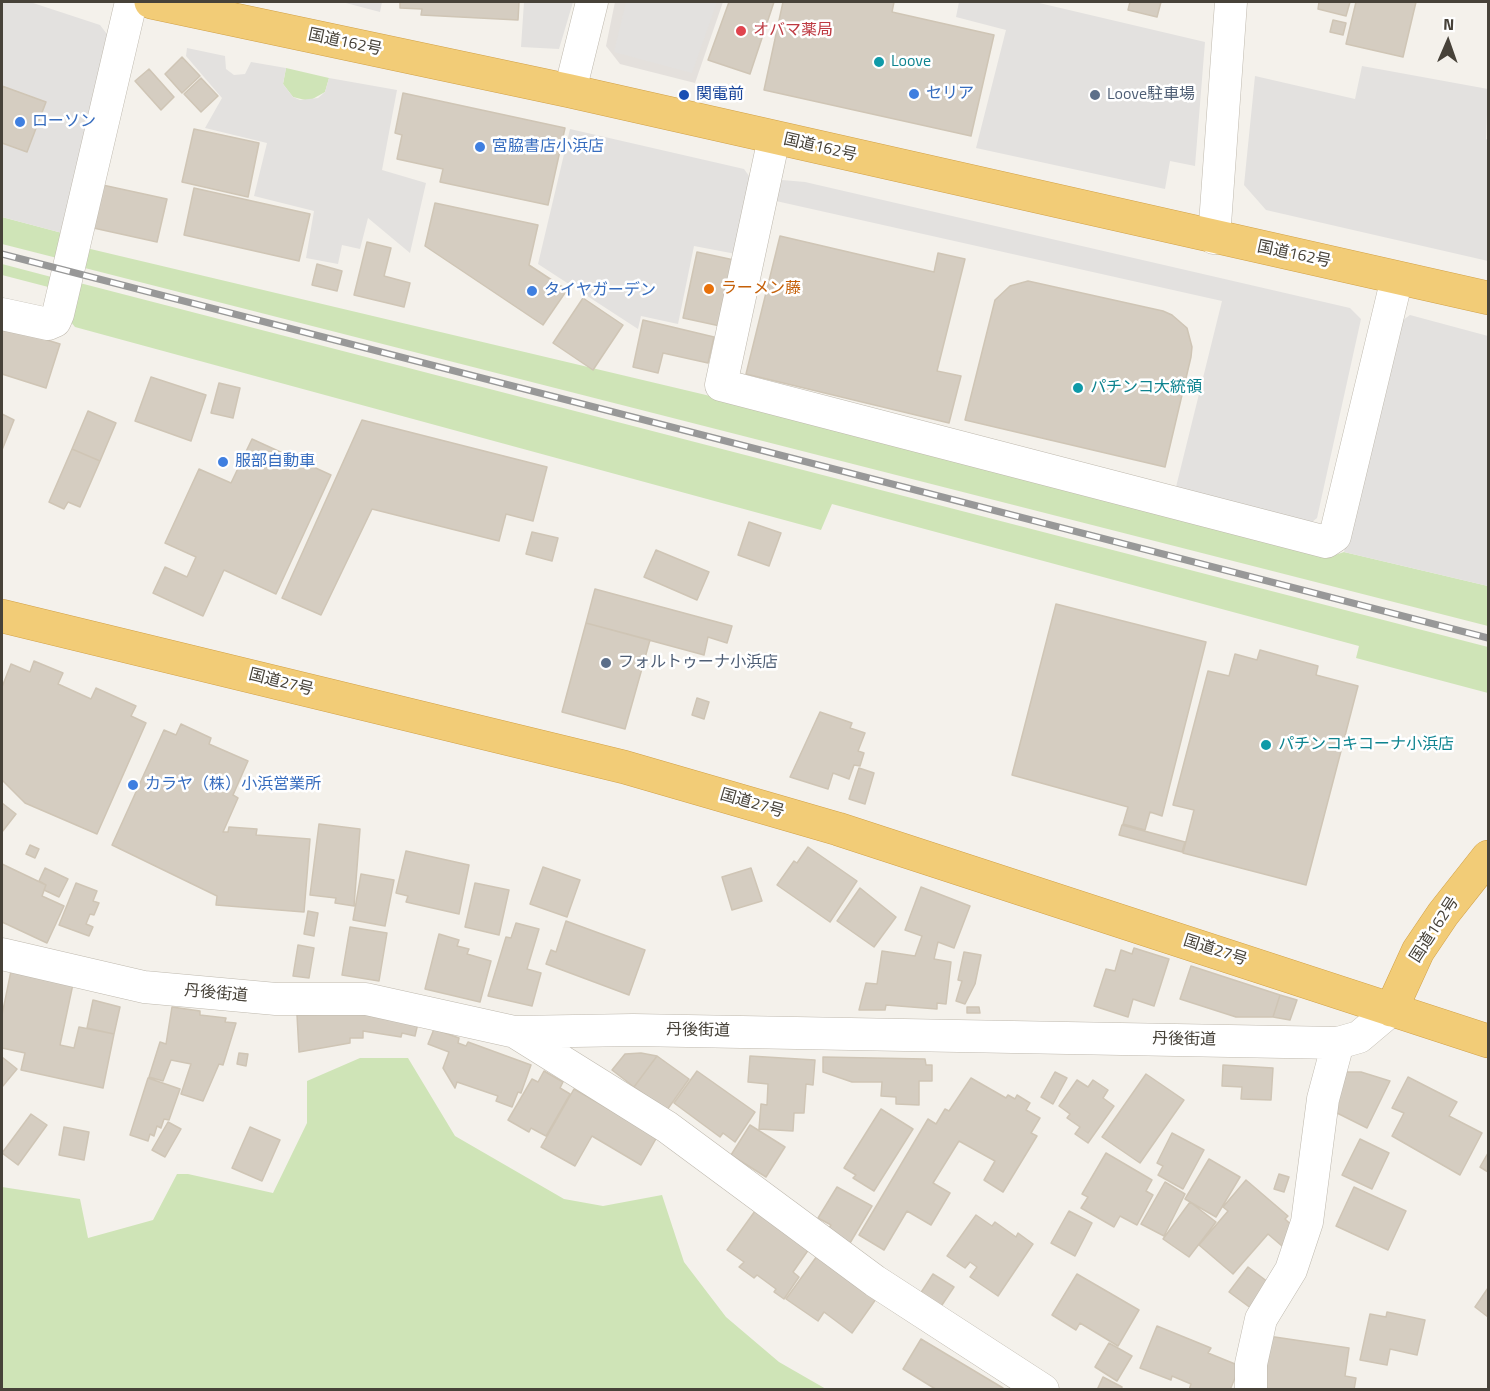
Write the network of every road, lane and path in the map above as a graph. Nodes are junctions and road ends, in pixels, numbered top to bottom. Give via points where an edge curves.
1 (131, 2) edge
2 (151, 2) edge
3 (592, 2) edge
4 (1231, 2) edge
5 (570, 91) junction
6 (774, 138) junction
7 (1214, 238) junction
8 (1397, 278) junction
9 (1488, 298) edge
10 (2, 314) edge
11 (2, 616) edge
12 (1488, 857) edge
13 (2, 954) edge
14 (1391, 1010) junction
15 (515, 1032) junction
16 (1488, 1041) edge
17 (1338, 1043) junction
18 (1043, 1389) edge
19 (1251, 1389) edge

1 - 10 street via 58,314 48,324
2 - 5 highway, 国道162号
3 - 5 street
4 - 7 street
5 - 6 highway, 国道162号
6 - 7 highway, 国道162号
6 - 8 street via 721,385 1326,542 1335,536
7 - 8 highway, 国道162号
8 - 9 highway, 国道162号
11 - 14 highway, 国道27号 via 624,767 838,829
12 - 14 highway, 国道162号 via 1418,951
13 - 15 street, 丹後街道 via 144,987 276,999 366,999
14 - 16 highway, 国道27号
14 - 17 street, 丹後街道 via 1359,1037
15 - 17 street, 丹後街道 via 633,1030
15 - 18 street via 667,1127 875,1281
17 - 19 street via 1323,1099 1307,1222 1291,1270 1261,1319 1251,1364

